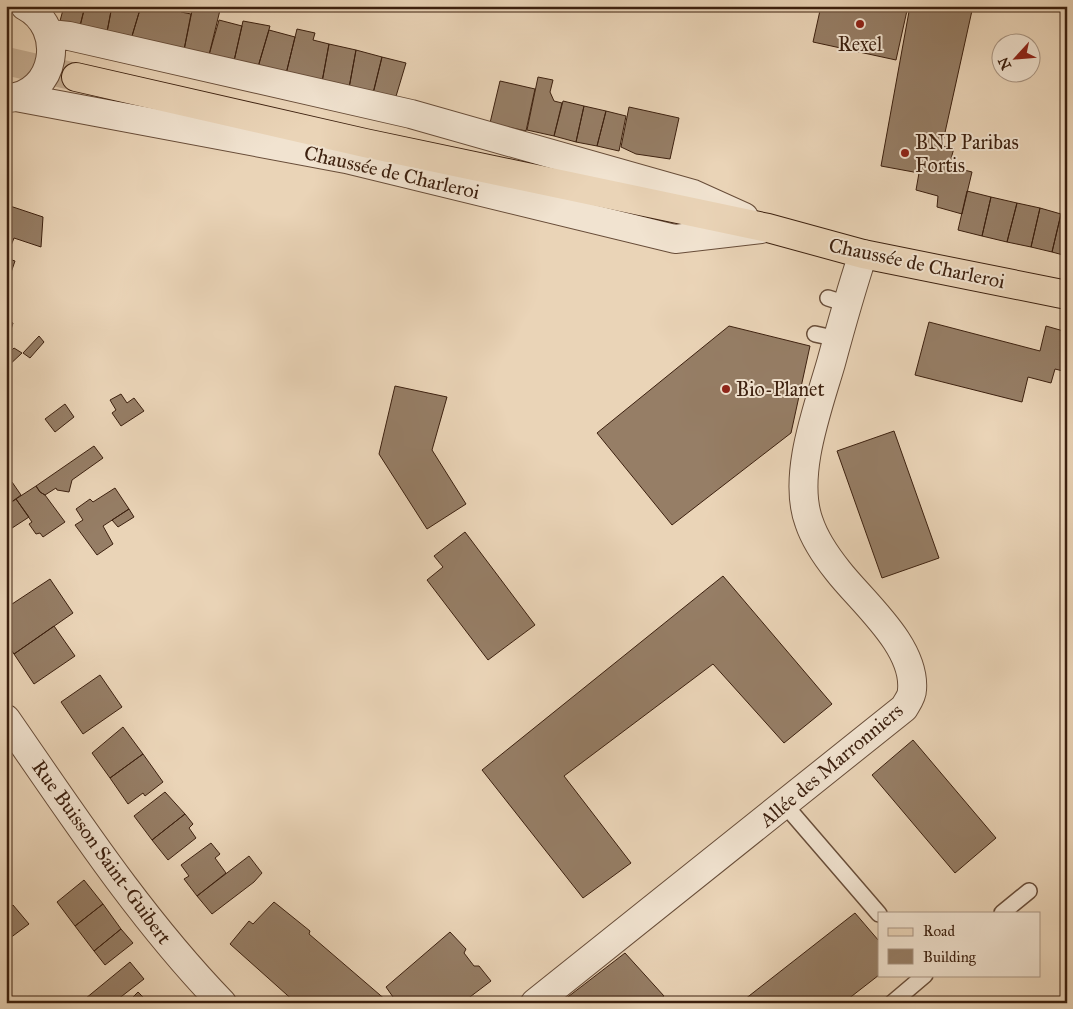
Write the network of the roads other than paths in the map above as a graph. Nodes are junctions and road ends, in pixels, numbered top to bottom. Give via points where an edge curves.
1 (32, 8) edge
2 (50, 34) junction
3 (76, 77) tunnel mouth
4 (11, 97) edge
5 (768, 228) junction
6 (863, 254) junction
7 (1067, 295) edge
8 (6, 719) edge
9 (785, 804) junction
10 (1029, 891) dead end
11 (1003, 912) edge
12 (878, 913) edge
13 (924, 976) edge
14 (222, 1003) edge
15 (535, 1003) edge
16 (892, 1003) edge

1 - 2 street
2 - 4 street via 51,61 44,76 35,86
2 - 5 street, Chaussée de Charleroi via 410,114 693,194
3 - 5 main road, Chaussée de Charleroi via 365,143
4 - 5 street, Chaussée de Charleroi via 346,160 675,239
5 - 6 main road, Chaussée de Charleroi
6 - 7 main road, Chaussée de Charleroi
6 - 9 street, Allée des Marronniers via 838,301 826,337 803,481 808,520 817,542 838,571 883,620 909,667 912,691 904,708
8 - 14 street, Rue Buisson Saint-Guibert via 122,886
9 - 12 lane
9 - 15 street, Allée des Marronniers
10 - 11 lane
13 - 16 lane

